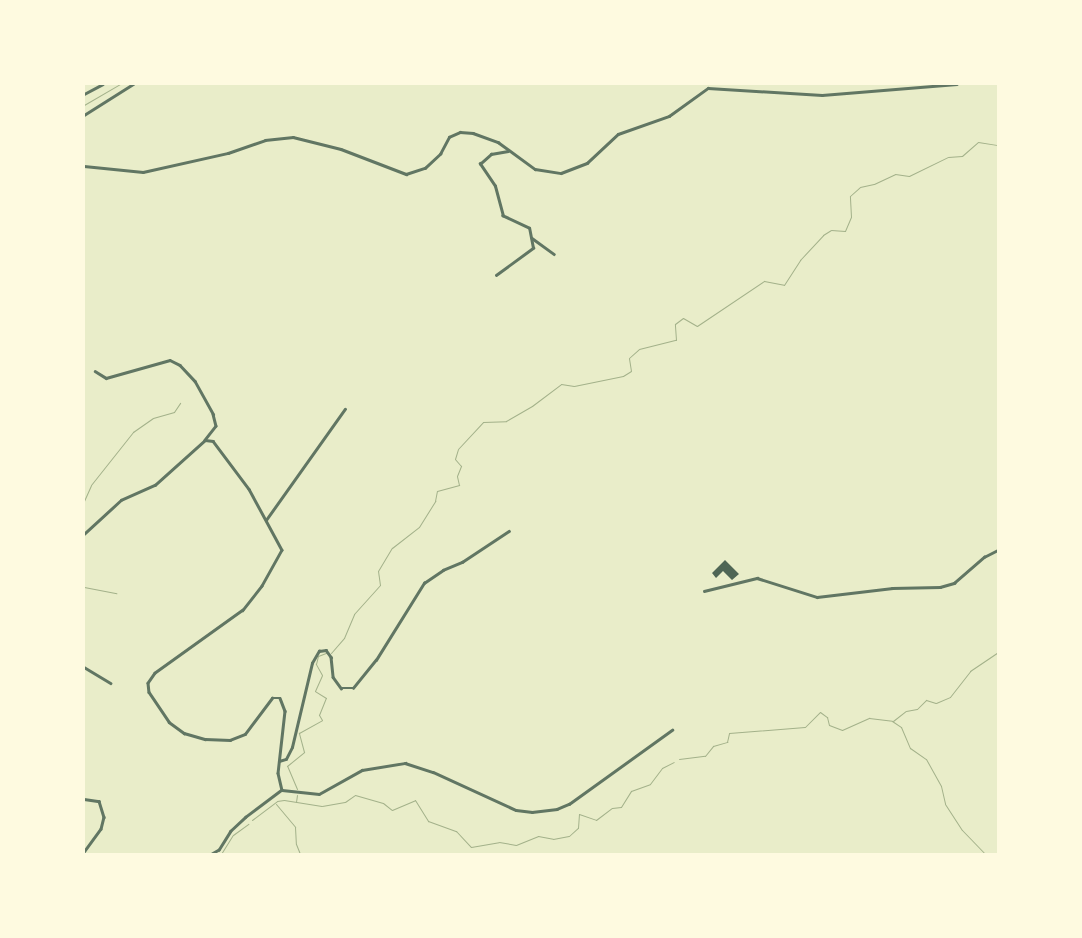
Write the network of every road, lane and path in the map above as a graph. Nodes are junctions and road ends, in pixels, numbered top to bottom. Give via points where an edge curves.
1 (103, 84) edge
2 (133, 84) edge
3 (957, 84) edge
4 (84, 94) edge
5 (84, 115) edge
6 (508, 151) junction
7 (84, 166) edge
8 (532, 238) junction
9 (554, 254) dead end
10 (496, 275) dead end
11 (95, 371) dead end
12 (344, 409) dead end
13 (205, 440) junction
14 (266, 520) junction
15 (509, 531) dead end
16 (84, 534) edge
17 (998, 550) edge
18 (704, 591) dead end
19 (84, 667) edge
20 (112, 683) dead end
21 (672, 730) dead end
22 (280, 761) junction
23 (282, 790) junction
24 (84, 799) edge
25 (84, 852) edge
26 (212, 854) edge

1 - 4 street
2 - 5 street
3 - 6 street via 822,95 745,92 715,86 699,93 669,116 618,134 588,163 561,173 535,170
6 - 7 street via 486,137 460,132 449,137 440,154 425,168 406,174 342,149 293,137 278,137 143,172
6 - 8 street via 491,154 480,164 495,186 503,216 529,228
8 - 9 street
8 - 10 street via 533,248
11 - 13 street via 106,378 170,360 180,365 195,381 213,414 216,426
12 - 14 street
13 - 14 street via 213,441 222,452
13 - 16 street via 155,485 121,500
14 - 22 street via 282,550 262,586 243,610 155,673 148,683 148,692 169,722 184,733 205,739 230,740 245,734 272,698 280,698 285,712
15 - 22 street via 424,583 376,660 353,688 341,688 333,677 331,657 326,650 319,651 312,663 292,747 286,760
17 - 18 street via 984,557 954,583 940,588 892,588 817,597 757,578
19 - 20 street
21 - 23 street via 569,804 557,809 516,810 433,772 404,763 362,770 319,794
22 - 23 street
23 - 26 street via 246,817
24 - 25 street via 99,801 104,817 101,829

